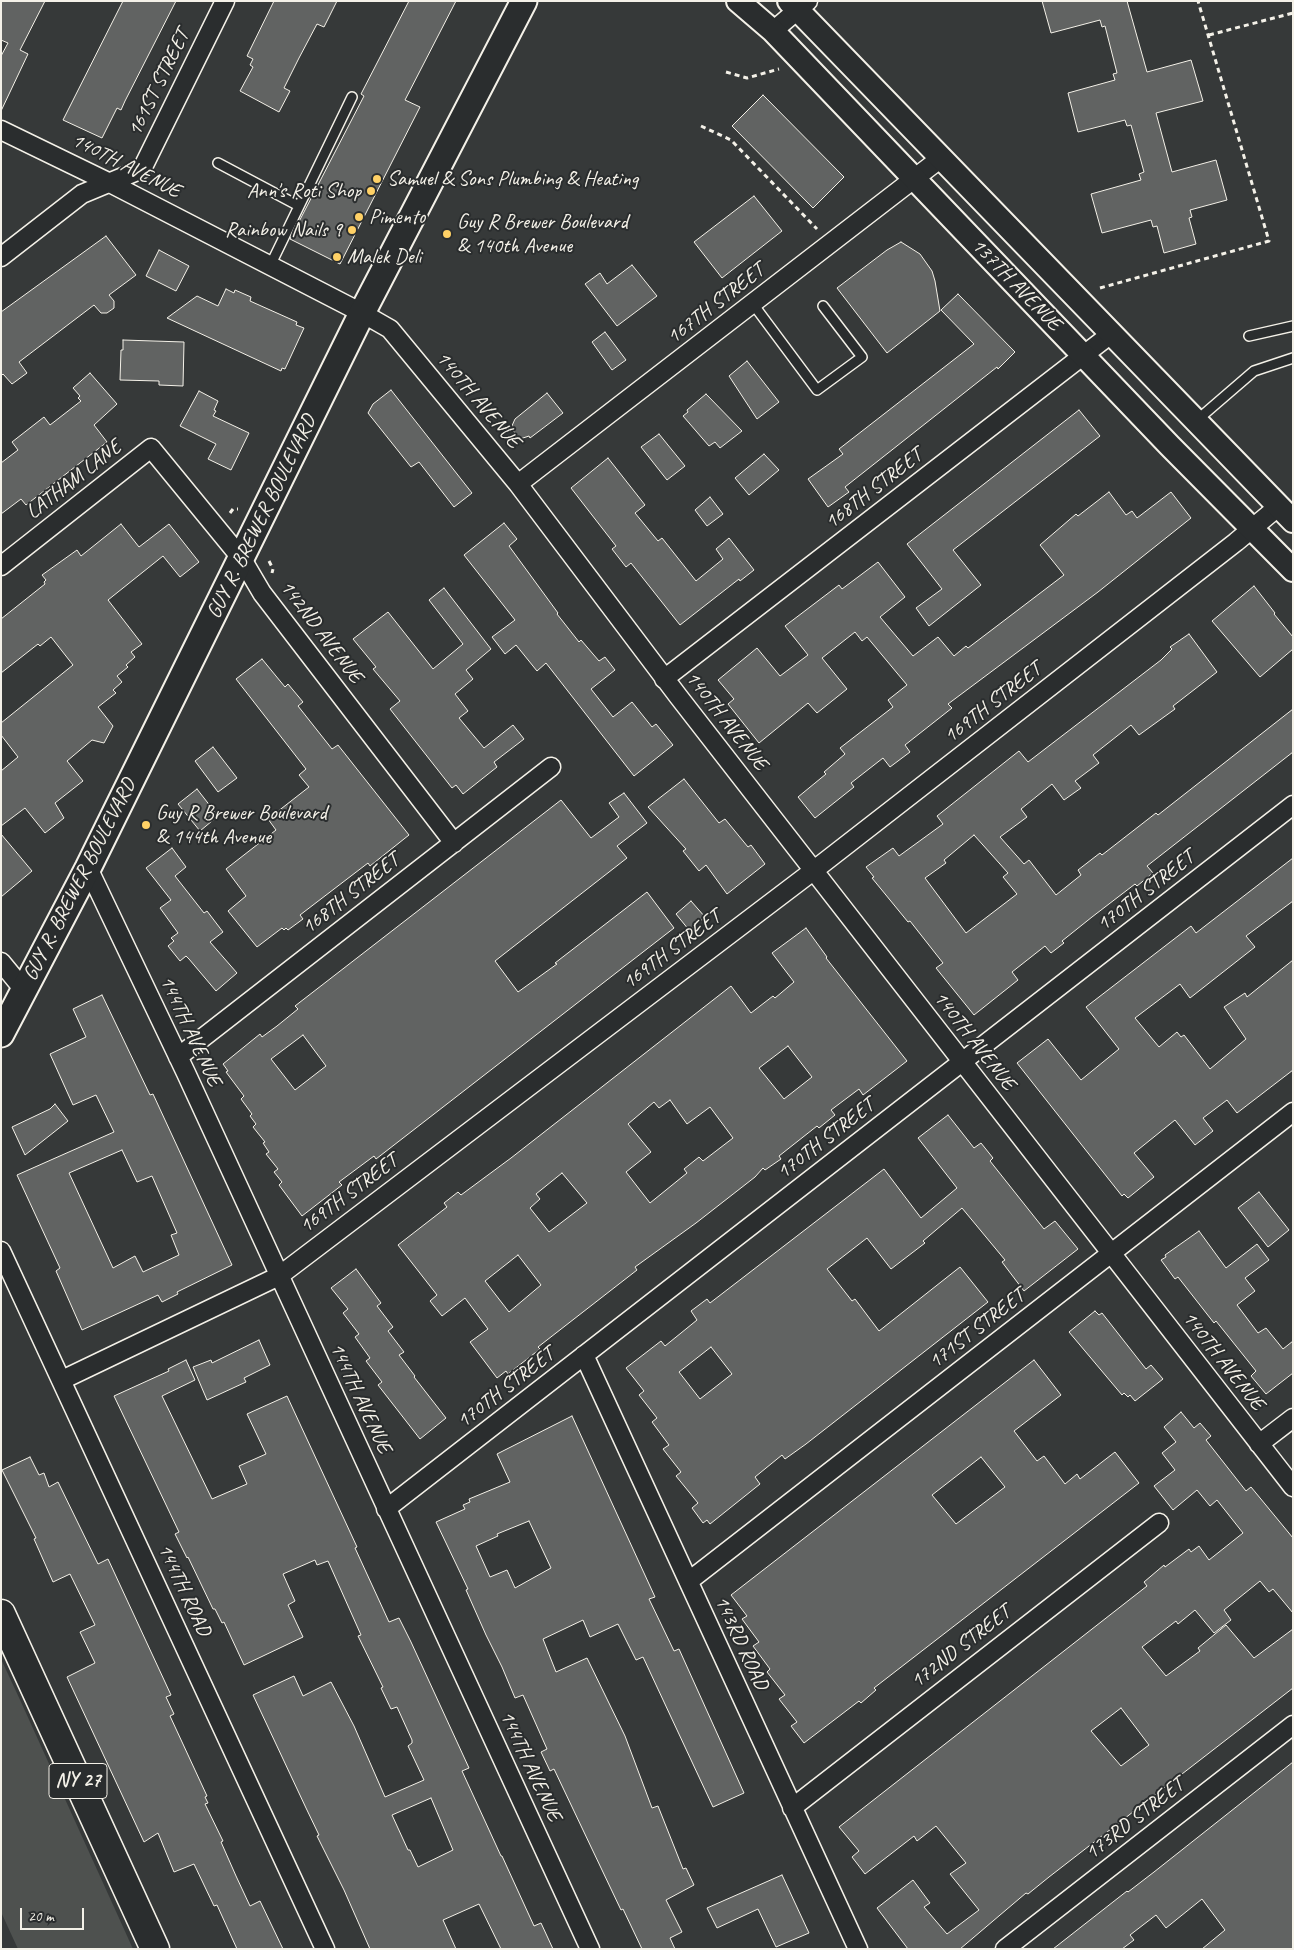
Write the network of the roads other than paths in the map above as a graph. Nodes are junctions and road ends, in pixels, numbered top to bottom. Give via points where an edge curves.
1 (225, 1) edge
2 (524, 1) edge
3 (738, 1) edge
4 (798, 4) edge
5 (773, 31) junction
6 (352, 97) dead end
7 (1, 130) edge
8 (941, 158) junction
9 (218, 163) dead end
10 (914, 179) junction
11 (108, 182) junction
12 (299, 206) junction
13 (1, 257) edge
14 (270, 266) junction
15 (753, 304) junction
16 (823, 306) dead end
17 (362, 313) junction
18 (1293, 326) edge
19 (1111, 334) junction
20 (1249, 336) dead end
21 (1083, 356) junction
22 (1293, 358) edge
23 (1196, 421) junction
24 (151, 448) joint
25 (518, 484) junction
26 (1286, 514) edge
27 (1252, 529) junction
28 (242, 559) junction
29 (1, 566) edge
30 (1293, 570) edge
31 (664, 679) junction
32 (551, 767) dead end
33 (1293, 805) edge
34 (454, 843) junction
35 (88, 868) junction
36 (813, 871) junction
37 (1, 962) edge
38 (24, 990) junction
39 (1, 1034) edge
40 (178, 1057) junction
41 (962, 1062) junction
42 (1293, 1112) edge
43 (1, 1251) edge
44 (1110, 1253) junction
45 (279, 1276) junction
46 (584, 1355) junction
47 (62, 1380) junction
48 (1293, 1418) edge
49 (1259, 1444) junction
50 (1293, 1487) edge
51 (386, 1509) junction
52 (1159, 1523) dead end
53 (689, 1581) junction
54 (1, 1614) edge
55 (1293, 1725) edge
56 (792, 1808) junction
57 (155, 1949) edge
58 (325, 1949) edge
59 (590, 1949) edge
60 (858, 1949) edge
61 (1005, 1949) edge

1 - 11 street, 161ST STREET via 142,169
2 - 17 main road, GUY R. BREWER BOULEVARD
3 - 5 street, 137TH AVENUE
4 - 5 street
4 - 8 street, 137TH AVENUE
5 - 10 street, 137TH AVENUE
6 - 12 lane
7 - 11 street, 140TH AVENUE
8 - 10 street, 167TH STREET
8 - 19 street, 137TH AVENUE
9 - 12 lane
10 - 15 street, 167TH STREET
10 - 21 street, 137TH AVENUE
11 - 13 street, 161ST STREET via 82,194
11 - 14 street, 140TH AVENUE
12 - 14 lane
14 - 17 street, 140TH AVENUE
15 - 16 lane via 817,390 862,357
15 - 25 street, 167TH STREET
17 - 25 street, 140TH AVENUE via 390,329
17 - 28 main road, GUY R. BREWER BOULEVARD
18 - 20 lane
19 - 21 street, 168TH STREET
19 - 23 street, 137TH AVENUE
21 - 27 street, 137TH AVENUE
21 - 31 street, 168TH STREET
22 - 23 lane via 1254,371
23 - 26 street, 137TH AVENUE
24 - 28 street, 142ND AVENUE
24 - 29 street, LATHAM LANE
25 - 31 street, 140TH AVENUE
26 - 27 street, 169TH STREET
27 - 30 street, 137TH AVENUE
27 - 36 street, 169TH STREET
28 - 34 street, 142ND AVENUE via 262,593
28 - 35 main road, GUY R. BREWER BOULEVARD
31 - 36 street, 140TH AVENUE
32 - 34 street, 168TH STREET
33 - 41 street, 170TH STREET
34 - 40 street, 168TH STREET
35 - 38 main road, GUY R. BREWER BOULEVARD
35 - 40 street, 144TH AVENUE
36 - 41 street, 140TH AVENUE
36 - 45 street, 169TH STREET
37 - 38 street
38 - 39 main road, GUY R. BREWER BOULEVARD
40 - 45 street, 144TH AVENUE
41 - 44 street, 140TH AVENUE
41 - 46 street, 170TH STREET
42 - 44 street, 171ST STREET
43 - 47 street, 144TH ROAD
44 - 49 street, 140TH AVENUE
44 - 53 street, 171ST STREET
45 - 47 street, 169TH STREET
45 - 51 street, 144TH AVENUE
46 - 51 street, 170TH STREET
46 - 53 street, 143RD ROAD
47 - 58 street, 144TH ROAD
48 - 49 street
49 - 50 street, 140TH AVENUE
51 - 59 street, 144TH AVENUE
52 - 56 street, 172ND STREET
53 - 56 street, 143RD ROAD
54 - 57 main road, NY 27
55 - 61 street, 173RD STREET
56 - 60 street, 143RD ROAD

